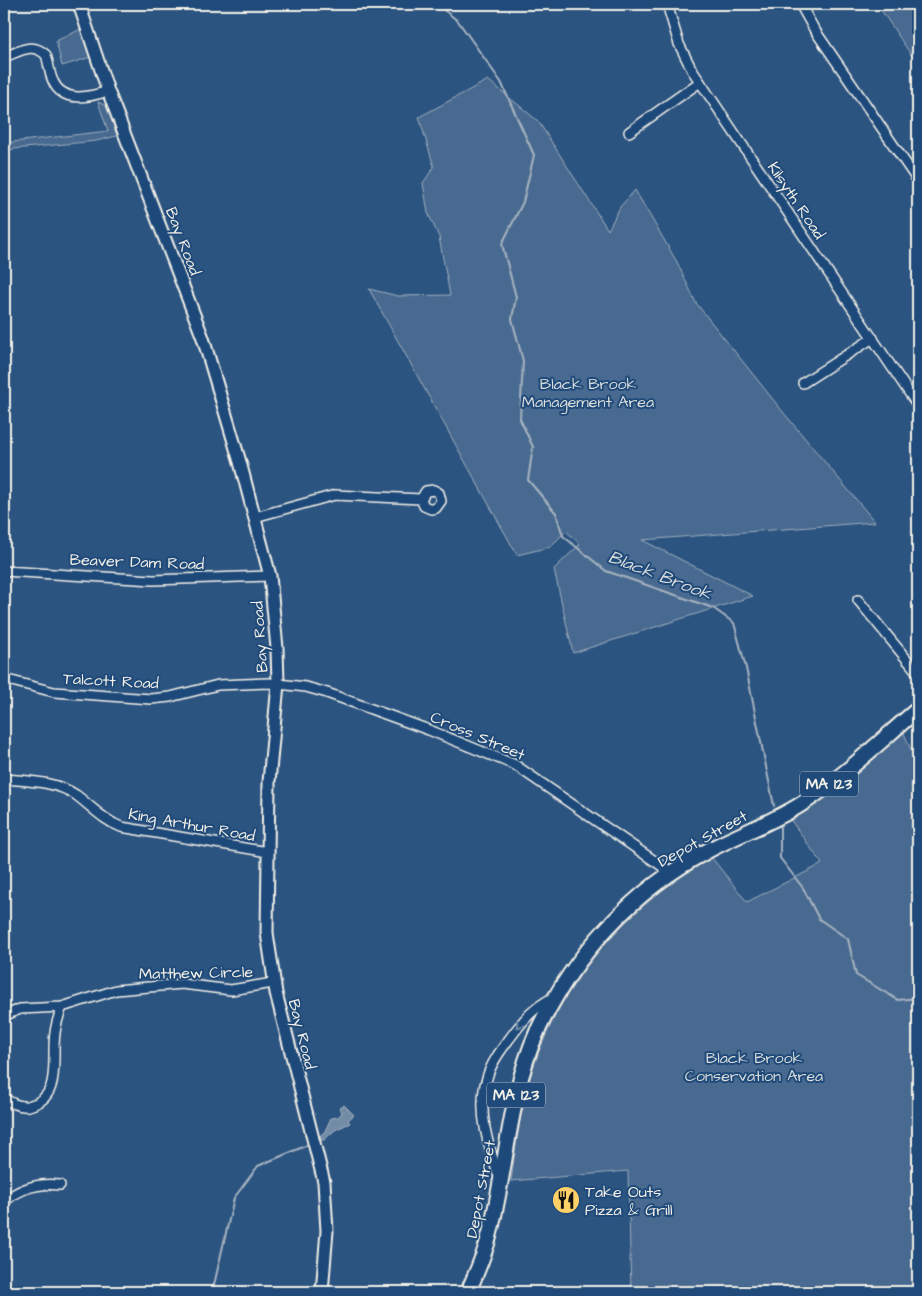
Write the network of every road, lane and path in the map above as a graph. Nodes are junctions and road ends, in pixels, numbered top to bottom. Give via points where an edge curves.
1 (78, 4) edge
2 (667, 4) edge
3 (800, 4) edge
4 (4, 57) edge
5 (700, 82) junction
6 (108, 91) junction
7 (628, 132) dead end
8 (918, 181) edge
9 (873, 338) junction
10 (803, 383) dead end
11 (918, 406) edge
12 (421, 499) dead end
13 (256, 517) junction
14 (4, 571) edge
15 (270, 576) junction
16 (858, 600) dead end
17 (918, 673) edge
18 (4, 679) edge
19 (278, 684) junction
20 (918, 709) edge
21 (4, 779) edge
22 (268, 852) junction
23 (672, 873) junction
24 (274, 983) junction
25 (557, 996) junction
26 (62, 1007) junction
27 (4, 1016) edge
28 (4, 1097) edge
29 (500, 1181) junction
30 (60, 1185) dead end
31 (4, 1201) edge
32 (322, 1292) edge
33 (468, 1292) edge

1 - 6 main road, Bay Road
2 - 5 street, Kilsyth Road via 679,44
3 - 8 street
4 - 6 street via 23,48 36,48 46,55 53,82 61,92 83,97
5 - 7 street
5 - 9 street, Kilsyth Road
6 - 13 main road, Bay Road via 203,338
9 - 10 street
9 - 11 street, Kilsyth Road
12 - 13 street via 335,495
13 - 15 main road, Bay Road
14 - 15 street, Beaver Dam Road via 144,580
15 - 19 main road, Bay Road
16 - 17 street
18 - 19 street, Talcott Road via 54,692 151,699 211,686
19 - 22 main road, Bay Road via 270,774
19 - 23 street, Cross Street via 333,694 510,762
20 - 23 highway, Depot Street / MA 123 via 803,803
21 - 22 street, King Arthur Road via 38,782 66,790 106,820 126,829
22 - 24 main road, Bay Road via 267,932
23 - 25 highway, Depot Street / MA 123 via 647,890 616,919 583,956
24 - 26 street, Matthew Circle via 231,990 182,984 125,989
24 - 32 main road, Bay Road via 324,1182 327,1231
25 - 29 highway, Depot Street / MA 123 via 537,1033 521,1076
25 -> 29 street via 536,1006 522,1020 492,1065 486,1080 485,1121
26 - 27 street, Matthew Circle via 20,1009
26 - 28 street via 55,1032 51,1089 45,1098 26,1106 15,1105
29 - 33 highway, Depot Street / MA 123 via 487,1243
30 - 31 street via 29,1188

